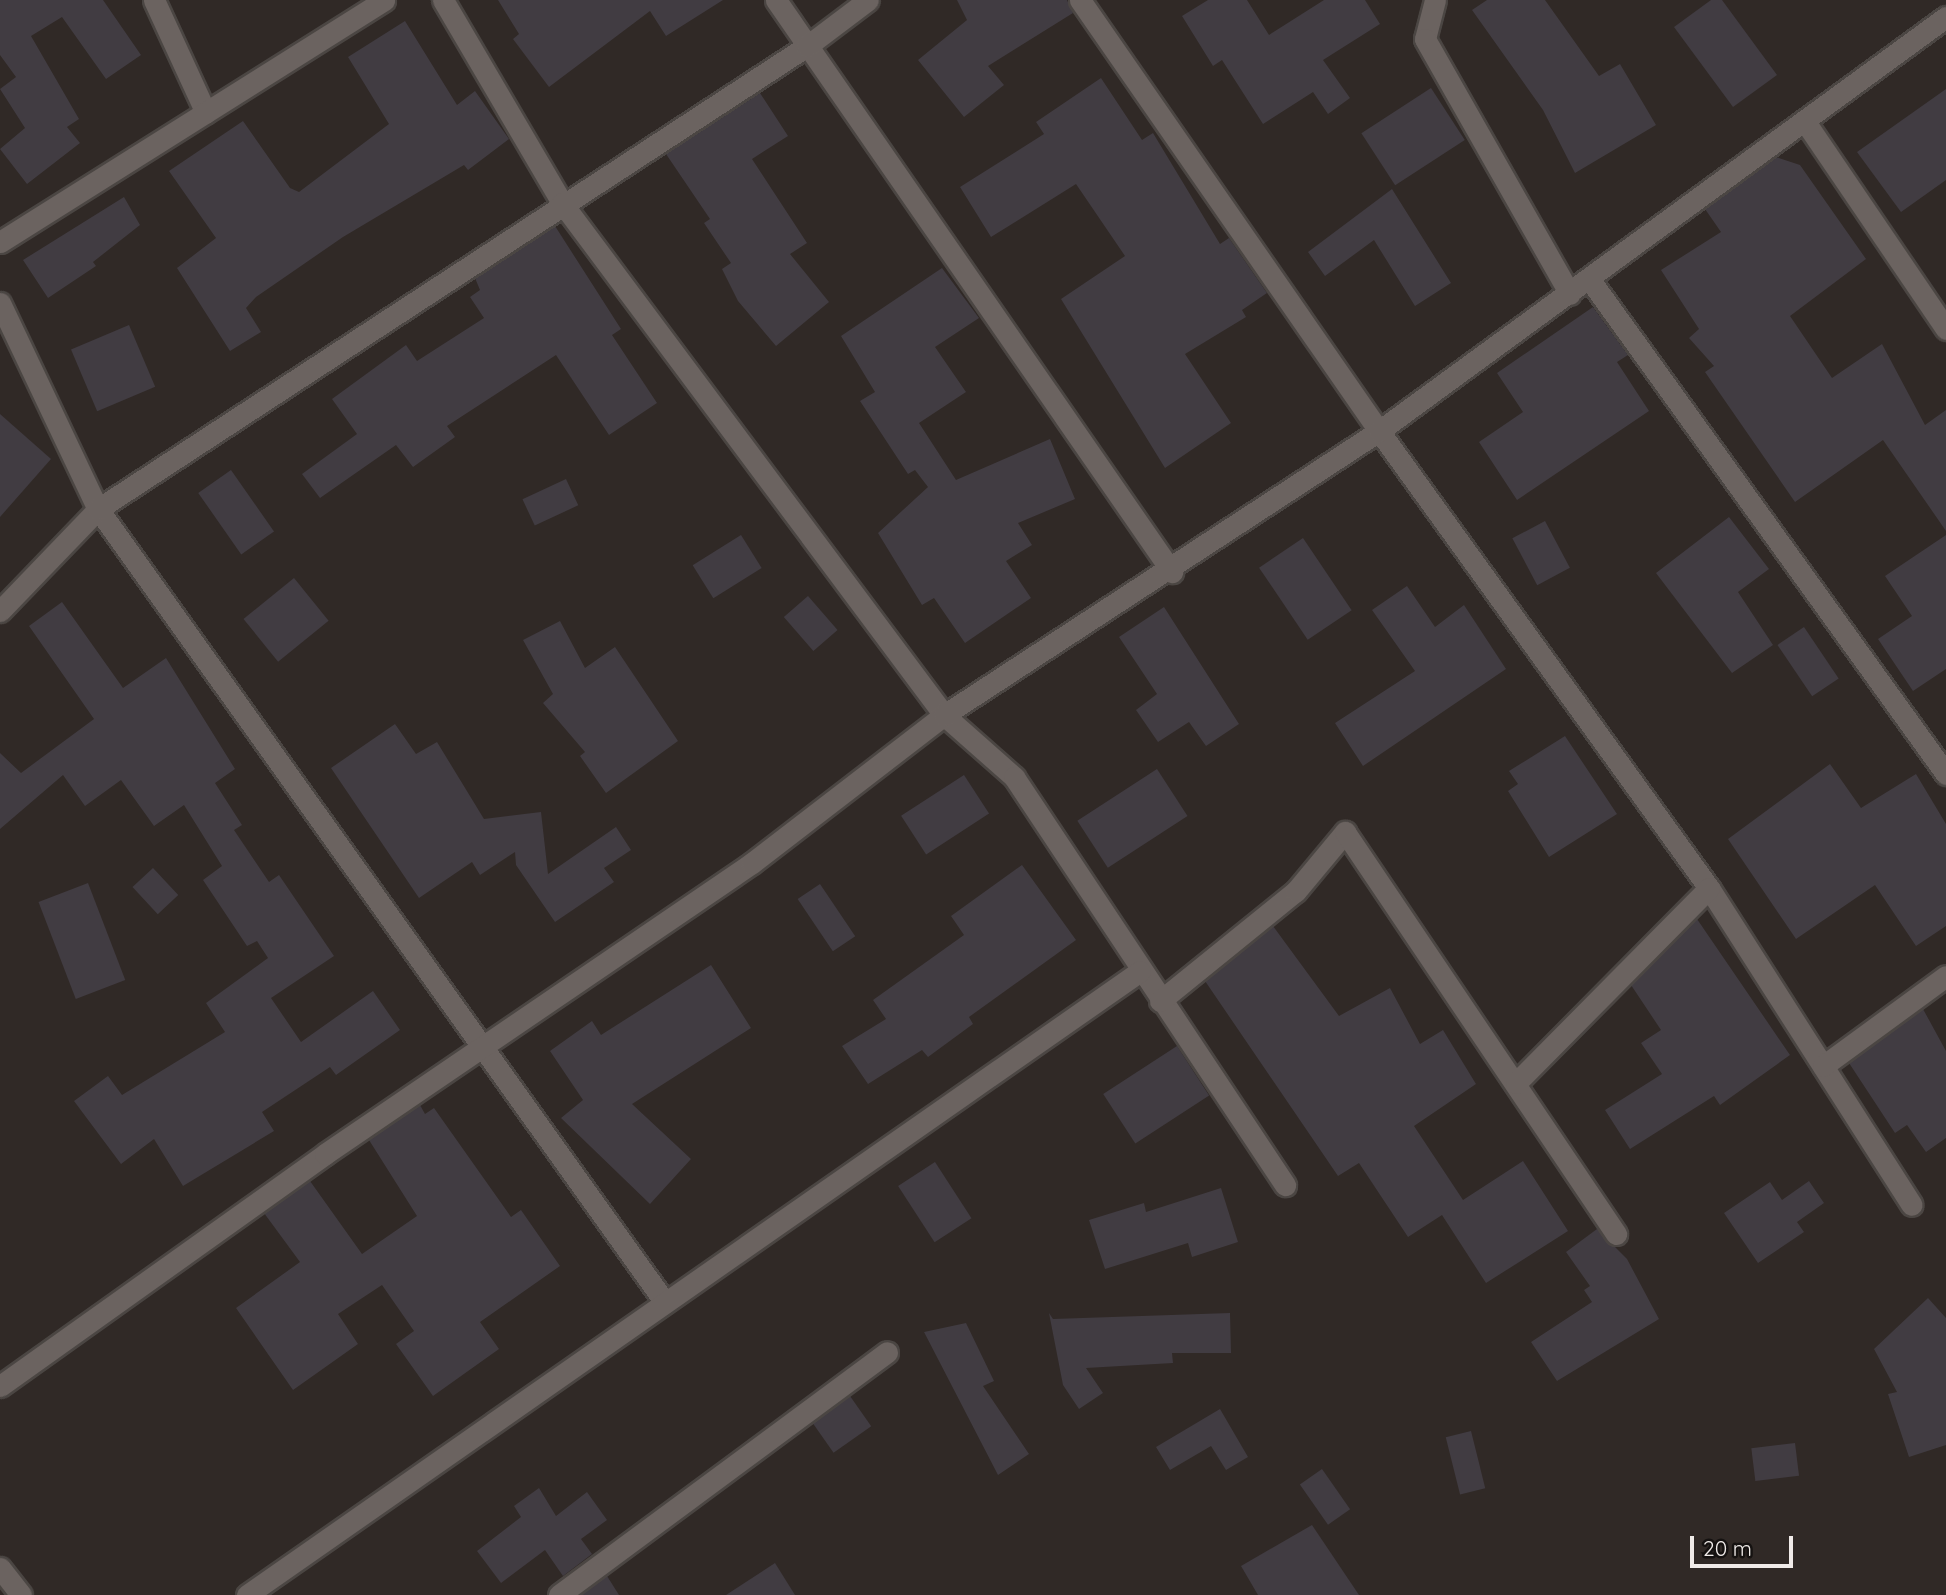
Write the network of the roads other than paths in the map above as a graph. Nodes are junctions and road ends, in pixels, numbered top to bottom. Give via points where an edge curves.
1 (154, 0) edge
2 (384, 0) edge
3 (443, 0) edge
4 (776, 0) edge
5 (868, 0) edge
6 (1080, 0) edge
7 (1435, 0) edge
8 (1946, 17) edge
9 (807, 46) junction
10 (206, 113) junction
11 (1806, 123) junction
12 (562, 203) junction
13 (0, 242) edge
14 (1590, 280) junction
15 (1570, 294) junction
16 (0, 303) edge
17 (1946, 329) edge
18 (1379, 431) junction
19 (98, 509) junction
20 (1172, 572) junction
21 (0, 611) edge
22 (944, 715) junction
23 (1946, 774) edge
24 (1709, 888) junction
25 (1140, 971) junction
26 (1946, 976) edge
27 (1160, 1001) junction
28 (485, 1046) junction
29 (1823, 1066) junction
30 (1516, 1083) junction
31 (1285, 1185) dead end
32 (1912, 1205) dead end
33 (1616, 1234) dead end
34 (664, 1301) junction
35 (887, 1352) dead end
36 (0, 1386) edge
37 (0, 1568) edge
38 (21, 1595) edge
39 (247, 1595) edge
40 (559, 1595) edge

1 - 10 street
2 - 10 street
3 - 12 street
4 - 9 street
5 - 9 street
6 - 18 street
7 - 15 street via 1425,39
8 - 11 street
9 - 12 street
9 - 20 street
10 - 13 street
11 - 14 street
11 - 17 street
12 - 19 street
12 - 22 street
14 - 15 street
14 - 23 street
15 - 18 street
16 - 19 street
18 - 20 street
18 - 24 street
19 - 21 street
19 - 28 street
20 - 22 street
22 - 25 street via 1014,777
22 - 28 street via 752,863
24 - 29 street
24 - 30 street
25 - 27 street
25 - 34 street
26 - 29 street
27 - 30 street via 1296,891 1345,832
27 - 31 street
28 - 34 street
28 - 36 street
29 - 32 street
30 - 33 street
34 - 39 street
35 - 40 street
37 - 38 street

